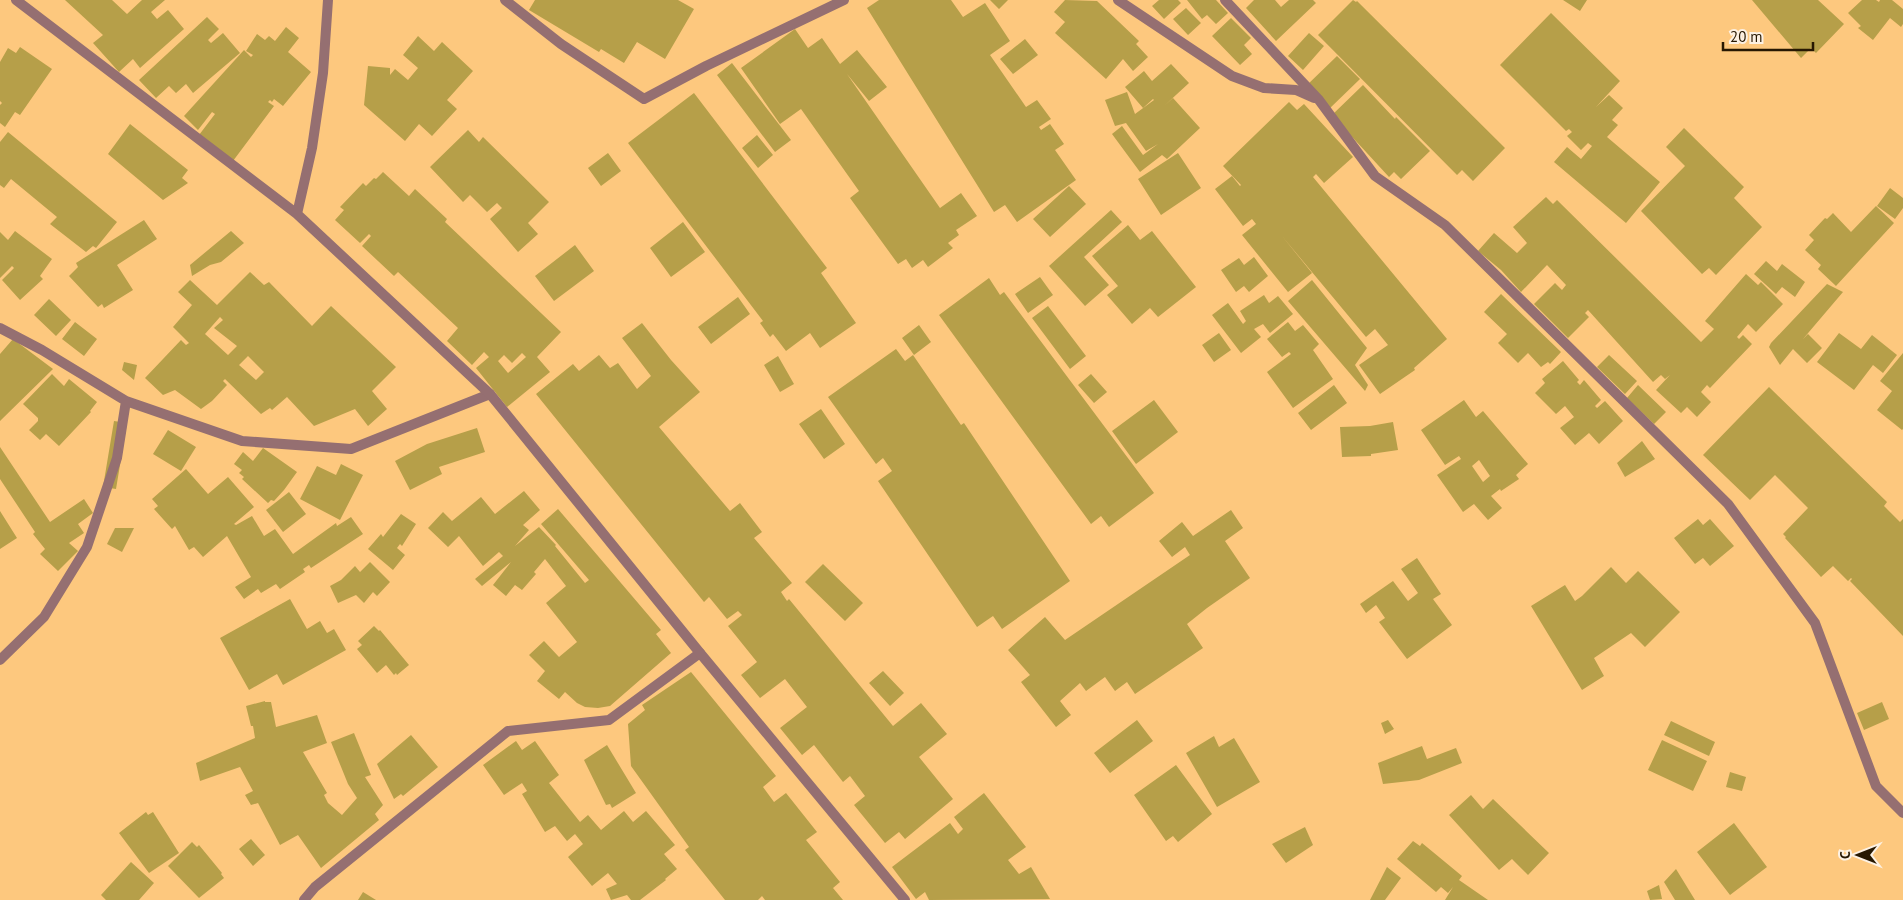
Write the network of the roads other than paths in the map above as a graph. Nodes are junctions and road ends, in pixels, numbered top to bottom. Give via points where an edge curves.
1 (16, 0) edge
2 (328, 0) edge
3 (504, 0) edge
4 (844, 0) edge
5 (1118, 0) edge
6 (1224, 0) edge
7 (1320, 100) junction
8 (297, 214) junction
9 (0, 328) edge
10 (490, 394) junction
11 (126, 401) junction
12 (700, 653) junction
13 (0, 660) edge
14 (1903, 813) edge
15 (304, 900) edge
16 (905, 900) edge

1 - 8 street
2 - 8 street via 323,73 312,148
3 - 4 street via 561,44 644,99
5 - 7 street via 1232,76 1264,88 1296,90
6 - 7 street
7 - 14 street via 1376,176 1446,225 1728,504 1815,623 1876,786
8 - 10 street
9 - 11 street
10 - 11 street via 351,449 242,440
10 - 12 street
11 - 13 street via 117,458 87,547 44,617
12 - 15 street via 609,720 508,731 315,887
12 - 16 street

